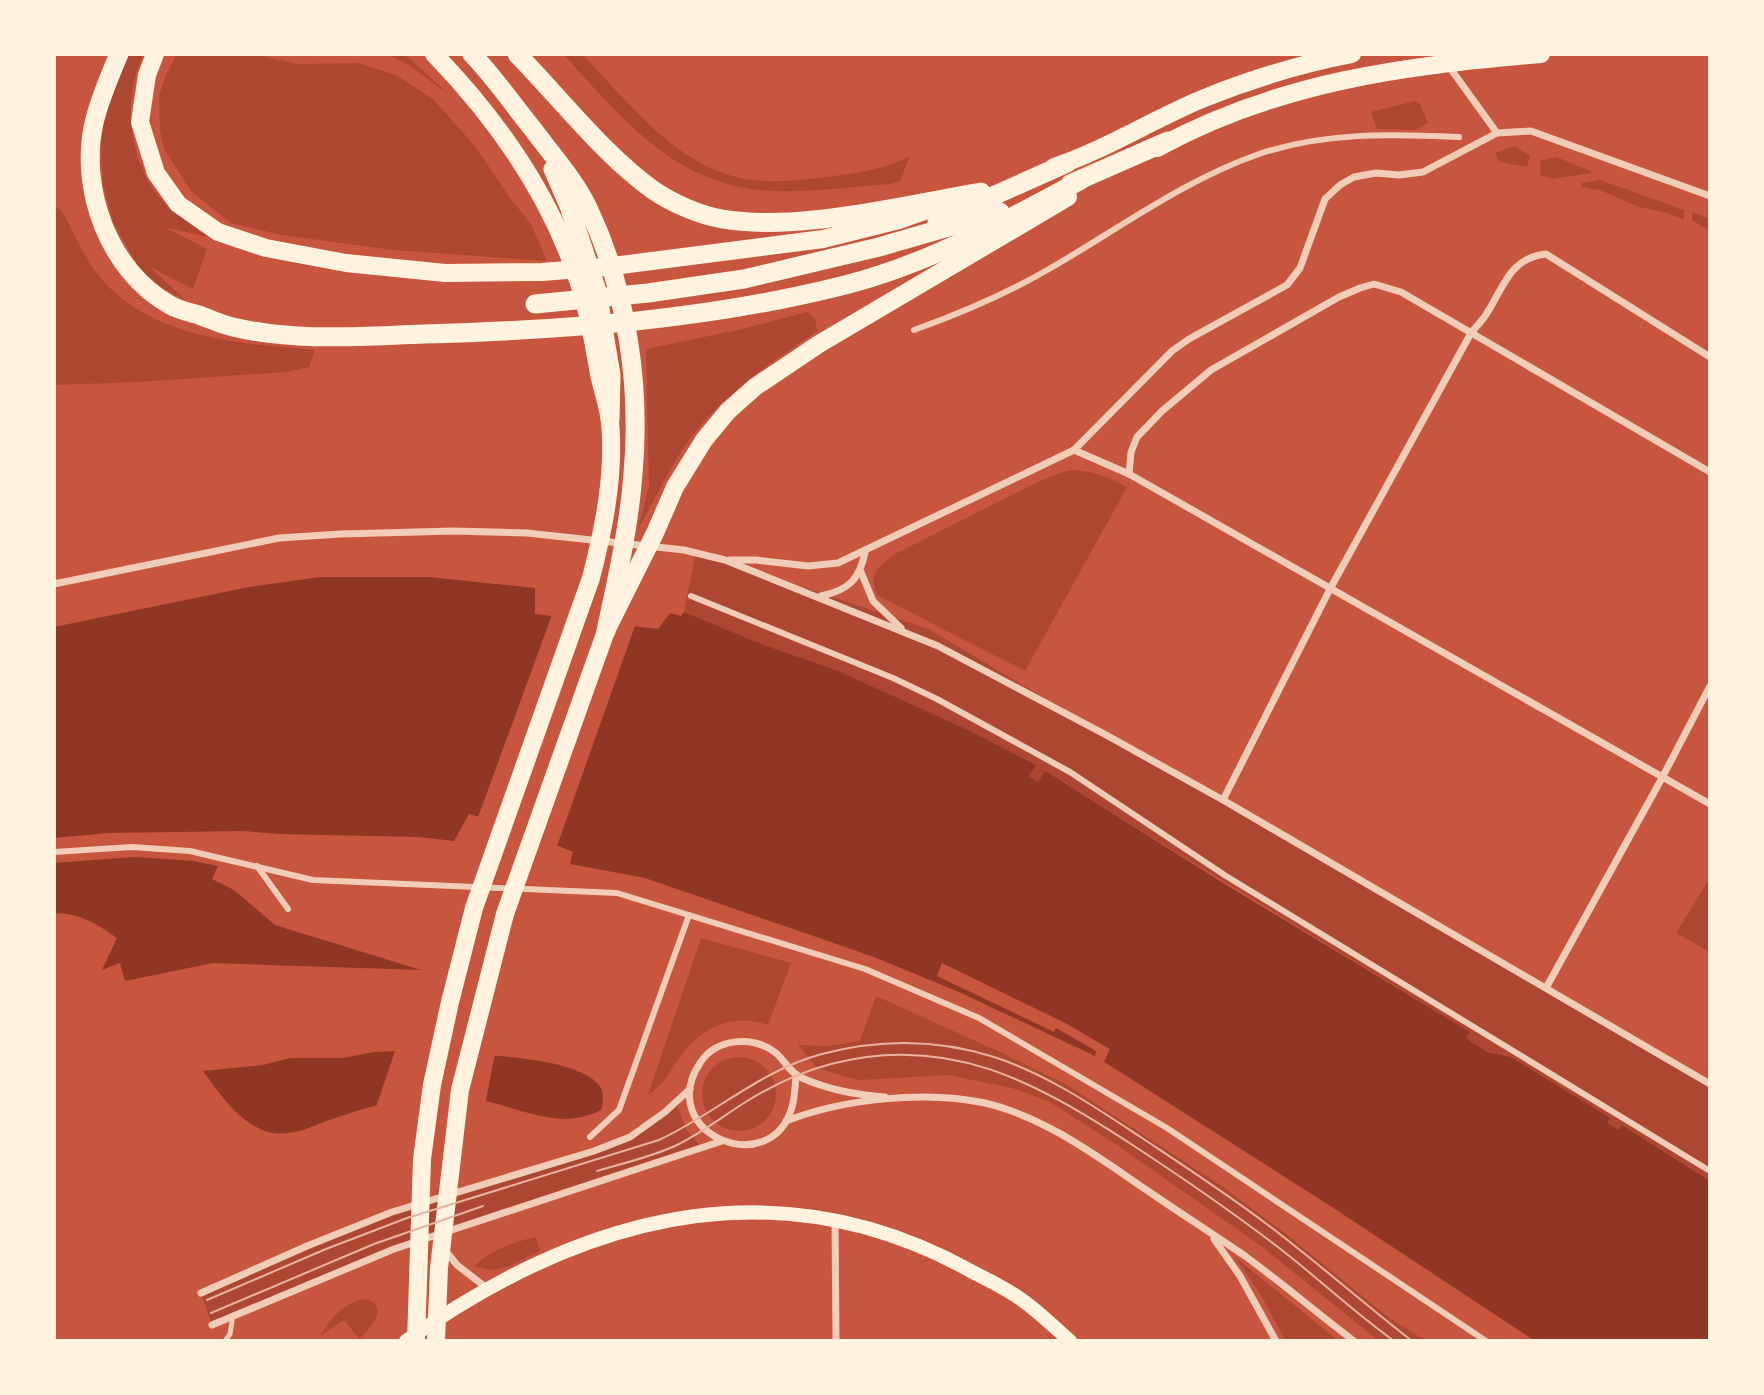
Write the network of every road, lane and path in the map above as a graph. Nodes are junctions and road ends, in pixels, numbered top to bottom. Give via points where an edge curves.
1 (119, 54) edge
2 (155, 54) edge
3 (433, 54) edge
4 (472, 54) edge
5 (517, 54) edge
6 (1352, 54) edge
7 (1440, 54) edge
8 (1541, 54) edge
9 (1497, 133) junction
10 (538, 136) junction
11 (1459, 137) dead end
12 (1168, 141) junction
13 (1067, 163) junction
14 (981, 192) joint
15 (1710, 196) edge
16 (939, 221) junction
17 (574, 247) junction
18 (535, 304) dead end
19 (914, 330) dead end
20 (1471, 333) junction
21 (1710, 356) edge
22 (610, 419) joint
23 (1074, 450) junction
24 (1710, 471) edge
25 (1129, 474) junction
26 (865, 551) junction
27 (724, 560) junction
28 (861, 572) junction
29 (54, 584) edge
30 (1329, 589) junction
31 (691, 596) dead end
32 (818, 596) junction
33 (606, 631) junction
34 (904, 631) junction
35 (1710, 686) edge
36 (1662, 778) junction
37 (1223, 800) junction
38 (1710, 804) edge
39 (54, 852) edge
40 (257, 866) junction
41 (288, 909) dead end
42 (689, 915) junction
43 (1546, 988) junction
44 (796, 1076) junction
45 (1710, 1084) edge
46 (690, 1089) junction
47 (899, 1098) junction
48 (786, 1121) junction
49 (590, 1137) dead end
50 (722, 1141) junction
51 (1710, 1171) edge
52 (835, 1219) junction
53 (1212, 1235) junction
54 (441, 1242) junction
55 (488, 1289) junction
56 (201, 1293) dead end
57 (233, 1315) junction
58 (437, 1320) junction
59 (212, 1325) dead end
60 (413, 1338) edge
61 (225, 1341) edge
62 (436, 1341) edge
63 (836, 1341) edge
64 (1070, 1341) edge
65 (1276, 1341) edge
66 (1354, 1341) edge
67 (1486, 1341) edge

1 - 16 highway via 93,124 90,165 98,217 117,254 143,284 170,305 233,327 311,337 478,333 614,324 753,306 848,284
2 - 16 main road via 146,75 140,122 156,173 178,204 218,232 266,248 346,263 445,273 542,272 823,239 899,220
3 - 17 main road via 503,136
4 - 10 highway
5 - 16 highway via 617,159 682,206 721,219
6 - 13 main road via 1238,85
7 - 9 street
8 - 12 main road via 1454,61 1338,80 1249,106
9 - 15 street via 1531,131
9 - 23 street via 1423,172 1376,173 1340,185 1325,199 1300,268 1287,285 1172,351
10 - 17 highway via 569,206
10 - 33 highway via 589,210 616,285 626,330 634,391 634,473
11 - 19 street via 1338,136 1260,154 1182,190 1004,293
12 - 16 highway via 1081,180 1004,222
12 - 33 main road via 819,344 755,387 728,411 691,460
13 - 14 main road
13 - 16 highway
14 - 16 highway
16 - 18 highway via 878,247 744,279
17 - 22 highway via 597,291 604,323 611,375
20 - 21 street via 1515,268 1546,254
20 - 24 street
20 - 25 street via 1401,292 1374,284 1360,288 1211,370 1137,437
20 - 30 street
22 - 60 main road via 604,525 592,578 474,908 432,1085 422,1159
23 - 25 street
23 - 26 street
25 - 30 street
26 - 27 street via 838,563 808,566
26 - 28 street
27 - 29 street via 696,552 527,533 341,534 279,538
27 - 32 street
28 - 32 street via 835,593
28 - 34 street via 873,601
30 - 36 street
30 - 37 street
31 - 51 street via 893,678 1070,772 1226,876
32 - 34 street
33 - 54 main road via 505,914 460,1090
34 - 37 street
35 - 36 street
36 - 38 street
36 - 43 street
37 - 43 street
39 - 40 street via 132,847 190,851
40 - 41 street
40 - 42 street via 313,880 617,893
42 - 49 street via 619,1110
42 - 67 street via 865,970 979,1018 1167,1128
43 - 45 street
44 - 46 street via 776,1053 762,1045 730,1042 702,1059
44 - 47 street via 864,1096
44 - 48 street via 793,1107
46 - 50 street via 697,1120
46 - 56 street via 630,1137 392,1212
47 - 48 street via 826,1108
47 - 53 street via 944,1096 987,1104 1038,1122
48 - 50 street via 765,1140 750,1145
50 - 57 street via 394,1249
52 - 55 main road via 740,1213 668,1220 598,1239
52 - 63 street
52 - 64 main road via 936,1253 1021,1299
53 - 65 street
53 - 66 street
54 - 55 street via 457,1265
54 - 58 main road
55 - 58 main road
57 - 59 street
57 - 61 lane
58 - 60 main road
58 - 62 main road

